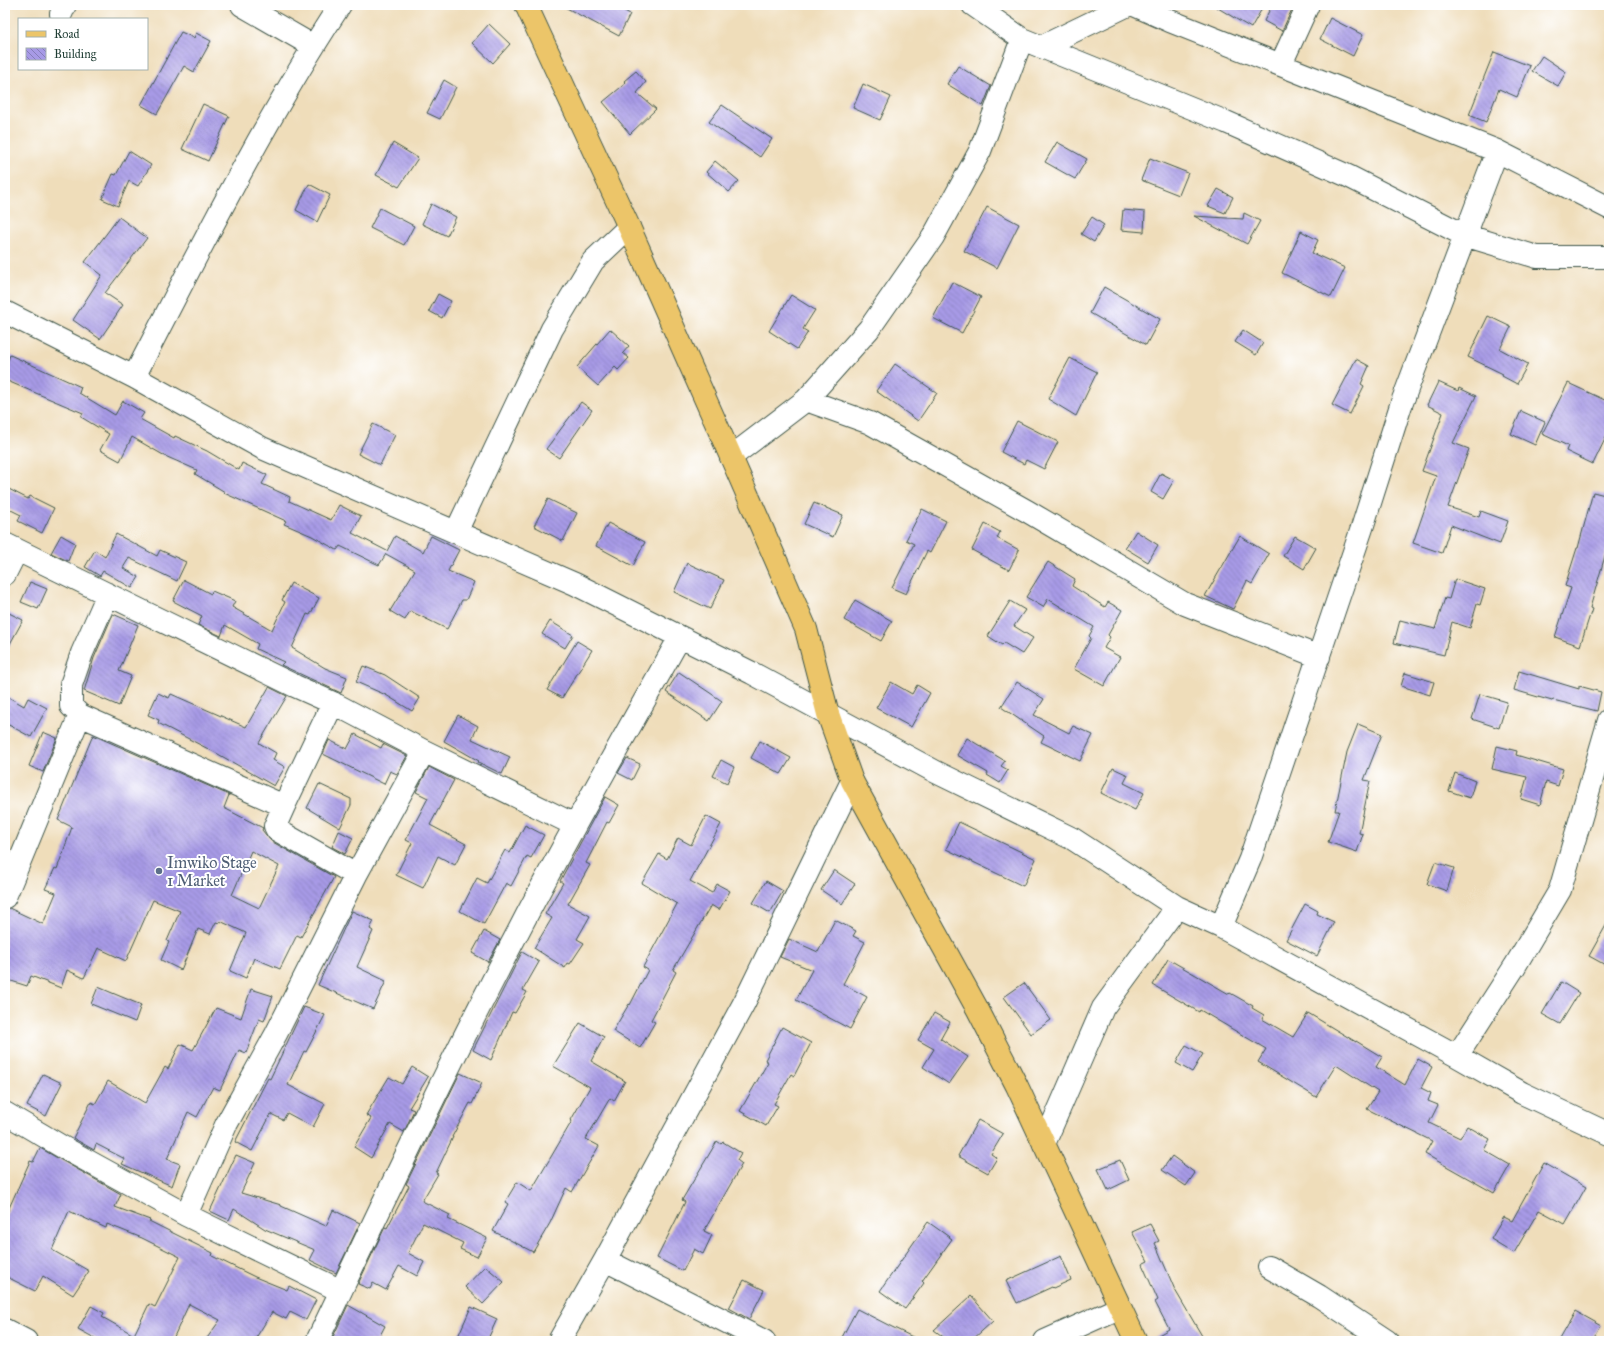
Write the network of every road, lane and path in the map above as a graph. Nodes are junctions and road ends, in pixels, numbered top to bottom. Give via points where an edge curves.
1 (242, 5) edge
2 (340, 5) edge
3 (526, 5) edge
4 (972, 5) edge
5 (1128, 5) edge
6 (1134, 5) edge
7 (1308, 5) edge
8 (1173, 13) edge
9 (1022, 39) junction
10 (313, 46) junction
11 (1042, 47) junction
12 (1281, 64) junction
13 (1497, 151) junction
14 (1609, 208) edge
15 (629, 227) junction
16 (1464, 235) junction
17 (1609, 258) edge
18 (5, 312) edge
19 (134, 377) junction
20 (806, 400) junction
21 (731, 457) junction
22 (456, 532) junction
23 (11, 547) edge
24 (5, 574) edge
25 (108, 594) junction
26 (680, 637) junction
27 (1319, 657) junction
28 (333, 703) junction
29 (828, 714) junction
30 (80, 715) junction
31 (1609, 720) edge
32 (424, 751) junction
33 (852, 781) junction
34 (284, 806) junction
35 (575, 825) junction
36 (356, 875) junction
37 (5, 897) edge
38 (1177, 907) junction
39 (1221, 927) junction
40 (1457, 1056) junction
41 (5, 1113) edge
42 (1609, 1134) edge
43 (1044, 1144) junction
44 (186, 1215) junction
45 (604, 1260) junction
46 (1269, 1267) dead end
47 (341, 1291) junction
48 (1119, 1308) junction
49 (5, 1330) edge
50 (26, 1341) edge
51 (317, 1341) edge
52 (558, 1341) edge
53 (764, 1341) edge
54 (1045, 1341) edge
55 (1136, 1341) edge
56 (1387, 1341) edge

1 - 10 street
2 - 10 street
3 - 15 main road
4 - 9 street
5 - 11 street
6 - 8 street
7 - 12 street
8 - 12 street
9 - 11 street
9 - 20 street via 980,151 933,237 870,329
10 - 19 street via 254,145
11 - 16 street via 1226,122 1348,176
12 - 13 street
13 - 14 street
13 - 16 street
15 - 21 main road
15 - 22 street via 594,261 552,329
16 - 17 street via 1536,257
16 - 27 street via 1400,405
18 - 19 street
19 - 22 street via 262,448
20 - 21 street
20 - 27 street via 870,423 1185,604
21 - 29 main road via 806,629
22 - 26 street via 575,584
23 - 24 street
23 - 25 street
25 - 28 street
25 - 30 street via 71,685 71,706
26 - 29 street
26 - 35 street
27 - 39 street via 1250,860
28 - 32 street
28 - 34 street
29 - 33 main road
29 - 38 street via 936,772 1073,839
30 - 34 street
30 - 37 street
31 - 40 street via 1560,890
32 - 35 street
32 - 36 street
33 - 43 main road via 978,1010
33 - 45 street via 744,1003
34 - 36 street via 275,826 277,830
35 - 47 street via 518,930
36 - 44 street via 276,1034 226,1125
38 - 39 street
38 - 43 street via 1103,1008
39 - 40 street
40 - 42 street via 1522,1094
41 - 44 street
43 - 48 main road
44 - 47 street
45 - 52 street
45 - 53 street
46 - 56 street
47 - 51 street
48 - 54 street
48 - 55 main road
49 - 50 street

